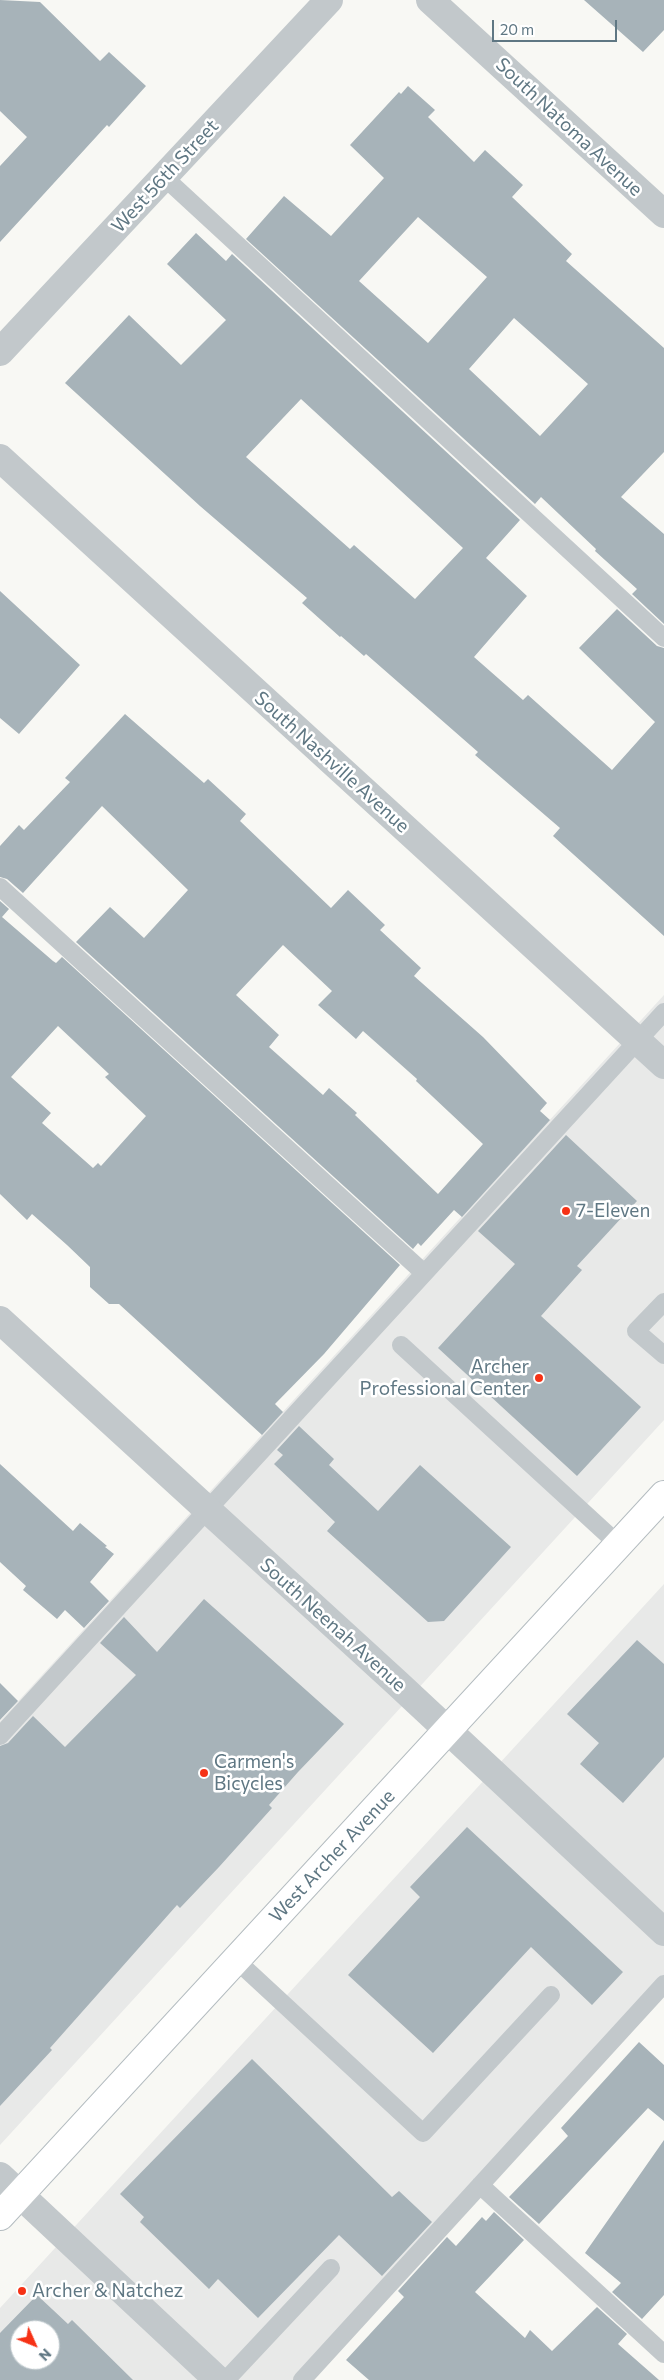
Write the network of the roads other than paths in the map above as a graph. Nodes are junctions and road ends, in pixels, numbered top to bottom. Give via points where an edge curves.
1 (329, 0) edge
2 (430, 0) edge
3 (164, 177) junction
4 (664, 214) edge
5 (0, 352) edge
6 (0, 458) edge
7 (664, 638) edge
8 (0, 887) edge
9 (664, 1012) edge
10 (638, 1041) junction
11 (664, 1065) edge
12 (424, 1273) junction
13 (664, 1302) edge
14 (0, 1320) edge
15 (401, 1344) dead end
16 (664, 1354) edge
17 (664, 1496) edge
18 (207, 1510) junction
19 (619, 1544) junction
20 (448, 1730) junction
21 (0, 1736) edge
22 (664, 1932) edge
23 (236, 1960) junction
24 (664, 1984) edge
25 (551, 1995) dead end
26 (0, 2176) edge
27 (480, 2185) junction
28 (20, 2195) junction
29 (0, 2216) edge
30 (331, 2268) dead end
31 (664, 2354) edge
32 (218, 2380) edge
33 (226, 2380) edge
34 (302, 2380) edge

1 - 3 street, West 56th Street
2 - 4 street, South Natoma Avenue
3 - 5 street, West 56th Street
3 - 7 lane
6 - 10 street, South Nashville Avenue
8 - 12 lane
9 - 10 lane
10 - 11 street, South Nashville Avenue
10 - 12 lane
12 - 18 lane
13 - 16 lane via 636,1331
14 - 18 street, South Neenah Avenue
15 - 19 lane
17 - 19 main road, West Archer Avenue
18 - 20 street, South Neenah Avenue
18 - 21 lane
19 - 20 main road, West Archer Avenue
20 - 22 street, South Neenah Avenue
20 - 23 main road, West Archer Avenue
23 - 25 lane via 423,2133
23 - 28 main road, West Archer Avenue
24 - 27 lane
26 - 28 street
27 - 31 lane
27 - 34 lane
28 - 29 main road, West Archer Avenue
28 - 32 street
30 - 33 lane

